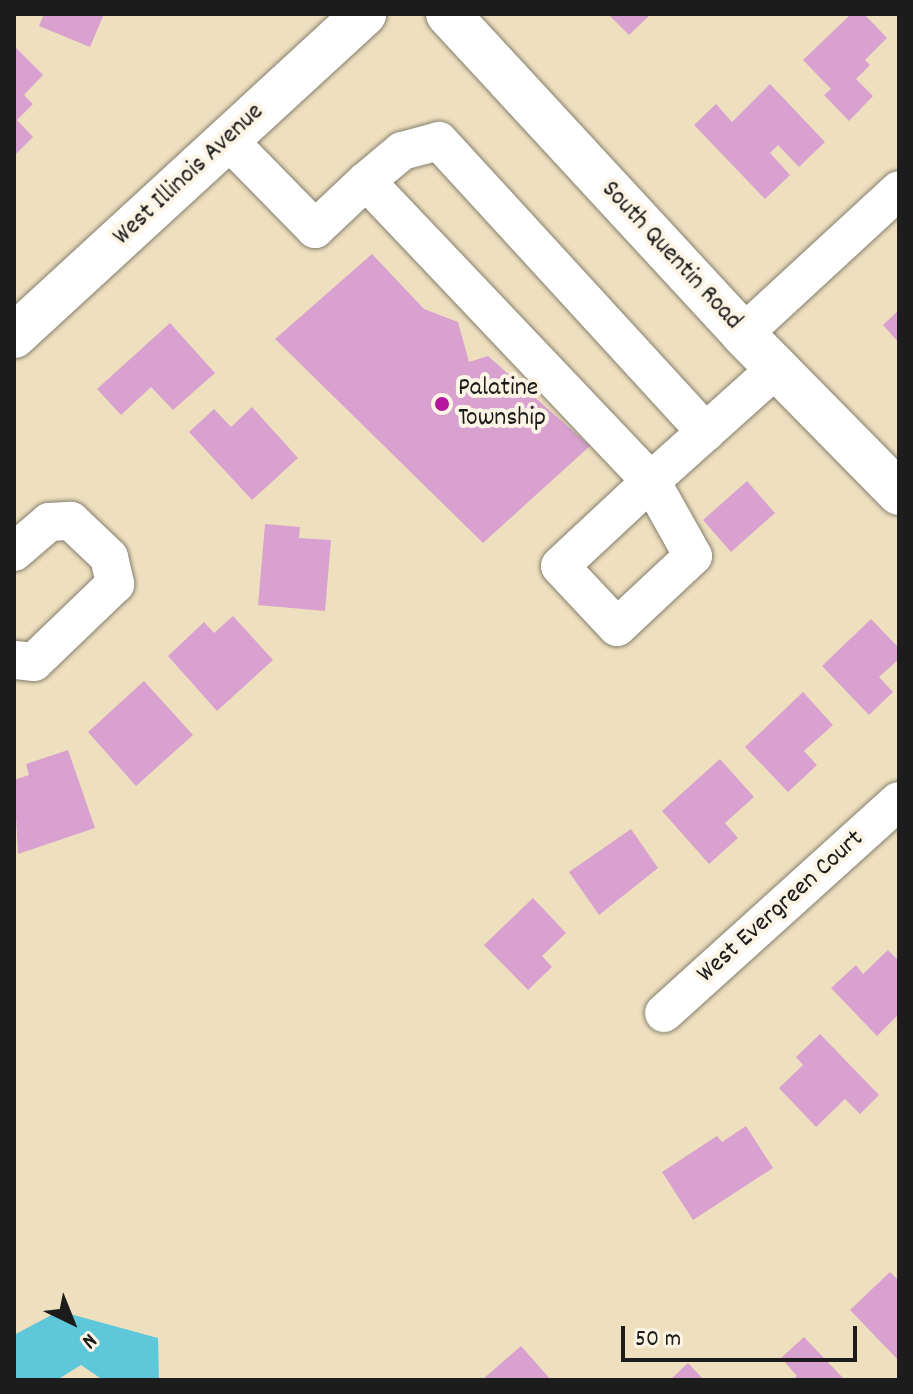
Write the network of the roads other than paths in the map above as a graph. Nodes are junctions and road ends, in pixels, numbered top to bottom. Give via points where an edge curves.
1 (364, 14) edge
2 (448, 14) edge
3 (227, 139) junction
4 (366, 181) junction
5 (899, 190) edge
6 (743, 334) junction
7 (14, 336) edge
8 (777, 368) junction
9 (706, 432) junction
10 (651, 481) junction
11 (899, 493) edge
12 (14, 552) edge
13 (14, 660) edge
14 (899, 801) edge
15 (664, 1013) dead end

1 - 3 main road, West Illinois Avenue
2 - 6 main road, South Quentin Road
3 - 4 street via 315,229
3 - 7 main road, West Illinois Avenue
4 - 9 street via 402,151 439,141
4 - 10 street
5 - 6 street
6 - 8 main road, South Quentin Road
8 - 9 street
8 - 11 main road, South Quentin Road
9 - 10 street
10 - 10 street via 560,566 617,627 693,556
12 - 13 street via 49,522 71,521 109,557 115,584 34,662
14 - 15 street, West Evergreen Court

